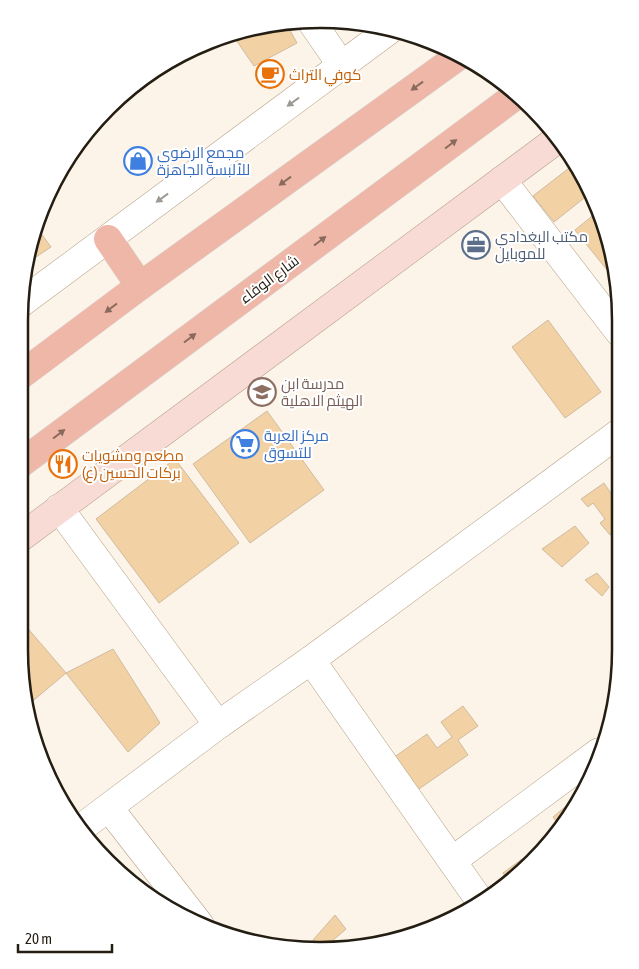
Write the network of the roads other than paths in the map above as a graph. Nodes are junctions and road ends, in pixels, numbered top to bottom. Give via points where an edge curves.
1 (316, 28) edge
2 (383, 35) edge
3 (453, 60) edge
4 (342, 66) junction
5 (511, 99) edge
6 (552, 143) edge
7 (502, 180) junction
8 (108, 239) junction
9 (140, 286) junction
10 (28, 298) edge
11 (612, 322) edge
12 (28, 370) edge
13 (612, 438) edge
14 (28, 458) edge
15 (59, 508) junction
16 (28, 532) edge
17 (310, 660) junction
18 (218, 725) junction
19 (590, 759) edge
20 (109, 808) junction
21 (86, 824) edge
22 (452, 861) junction
23 (476, 896) edge
24 (188, 910) edge

1 - 4 street
2 - 4 street
3 -> 9 main road
4 -> 8 street
14 -> 5 main road, شارع الوفاء
6 - 7 street
7 - 11 street
7 - 15 street
8 - 9 main road
8 - 10 street
9 -> 12 main road
13 - 17 street
15 - 16 street
15 - 18 street
17 - 18 street
17 - 22 street
18 - 20 street
19 - 22 street
20 - 21 street
20 - 24 street
22 - 23 street

